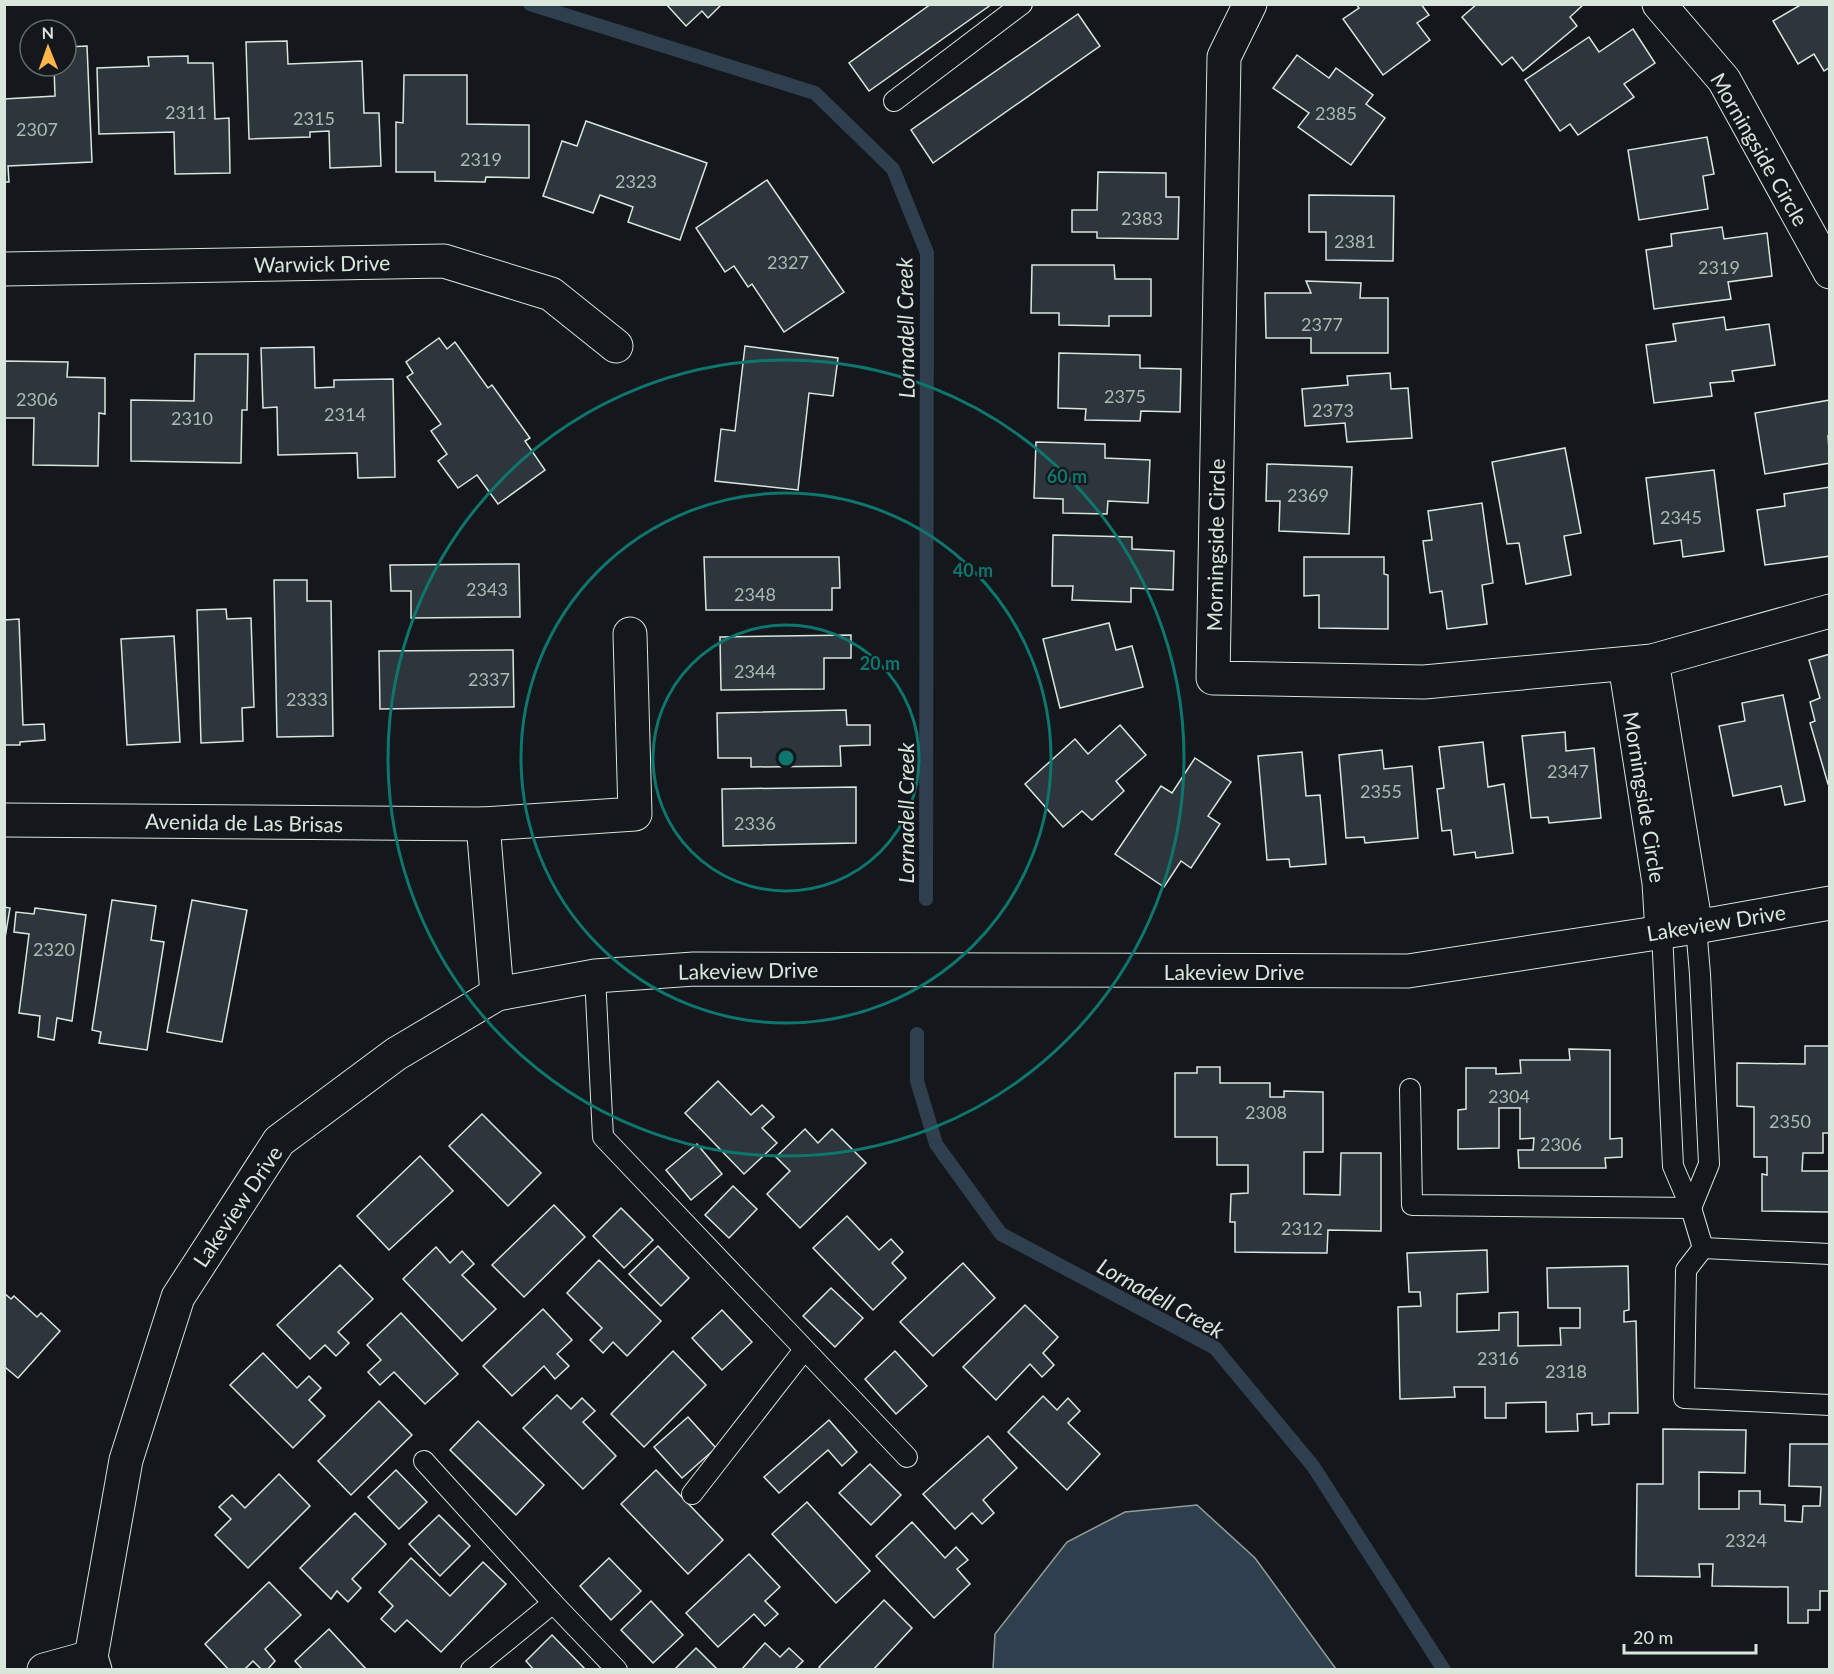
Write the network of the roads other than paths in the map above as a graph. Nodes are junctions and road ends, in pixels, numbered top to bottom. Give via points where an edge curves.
1 (1022, 4) edge
2 (1250, 4) edge
3 (1659, 4) edge
4 (894, 101) dead end
5 (4, 269) edge
6 (1830, 272) edge
7 (616, 346) dead end
8 (1830, 611) edge
9 (630, 634) dead end
10 (1638, 662) junction
11 (4, 820) edge
12 (483, 824) junction
13 (1830, 903) edge
14 (1696, 927) junction
15 (1662, 932) junction
16 (595, 976) junction
17 (497, 994) junction
18 (1410, 1089) dead end
19 (1691, 1208) junction
20 (1703, 1248) junction
21 (1830, 1254) edge
22 (804, 1350) junction
23 (1830, 1405) edge
24 (906, 1457) dead end
25 (424, 1461) dead end
26 (692, 1494) dead end
27 (553, 1603) junction
28 (93, 1664) edge
29 (44, 1670) edge
30 (471, 1670) edge
31 (617, 1670) edge

1 - 4 lane
2 - 10 street, Morningside Circle via 1224,57 1213,678 1424,682
3 - 6 street, Morningside Circle via 1724,80
5 - 7 street, Warwick Drive via 444,261 551,294
8 - 10 street, Morningside Circle
9 - 12 street, Avenida de Las Brisas via 635,814
10 - 14 street, Morningside Circle
10 - 15 street, Morningside Circle
11 - 12 street, Avenida de Las Brisas
12 - 17 street
13 - 14 street, Lakeview Drive
14 - 15 street, Lakeview Drive
14 - 19 lane via 1708,1164
15 - 16 street, Lakeview Drive via 1408,971 694,969
15 - 19 lane via 1673,1166
16 - 17 street, Lakeview Drive
16 - 22 lane via 603,1137
17 - 28 street, Lakeview Drive via 396,1054 279,1141 178,1297 126,1460
18 - 19 lane via 1412,1205
19 - 20 lane
20 - 21 lane
20 - 23 lane via 1686,1270 1684,1398
22 - 24 lane
22 - 26 lane
25 - 27 lane
27 - 30 lane
27 - 31 lane
28 - 29 street

